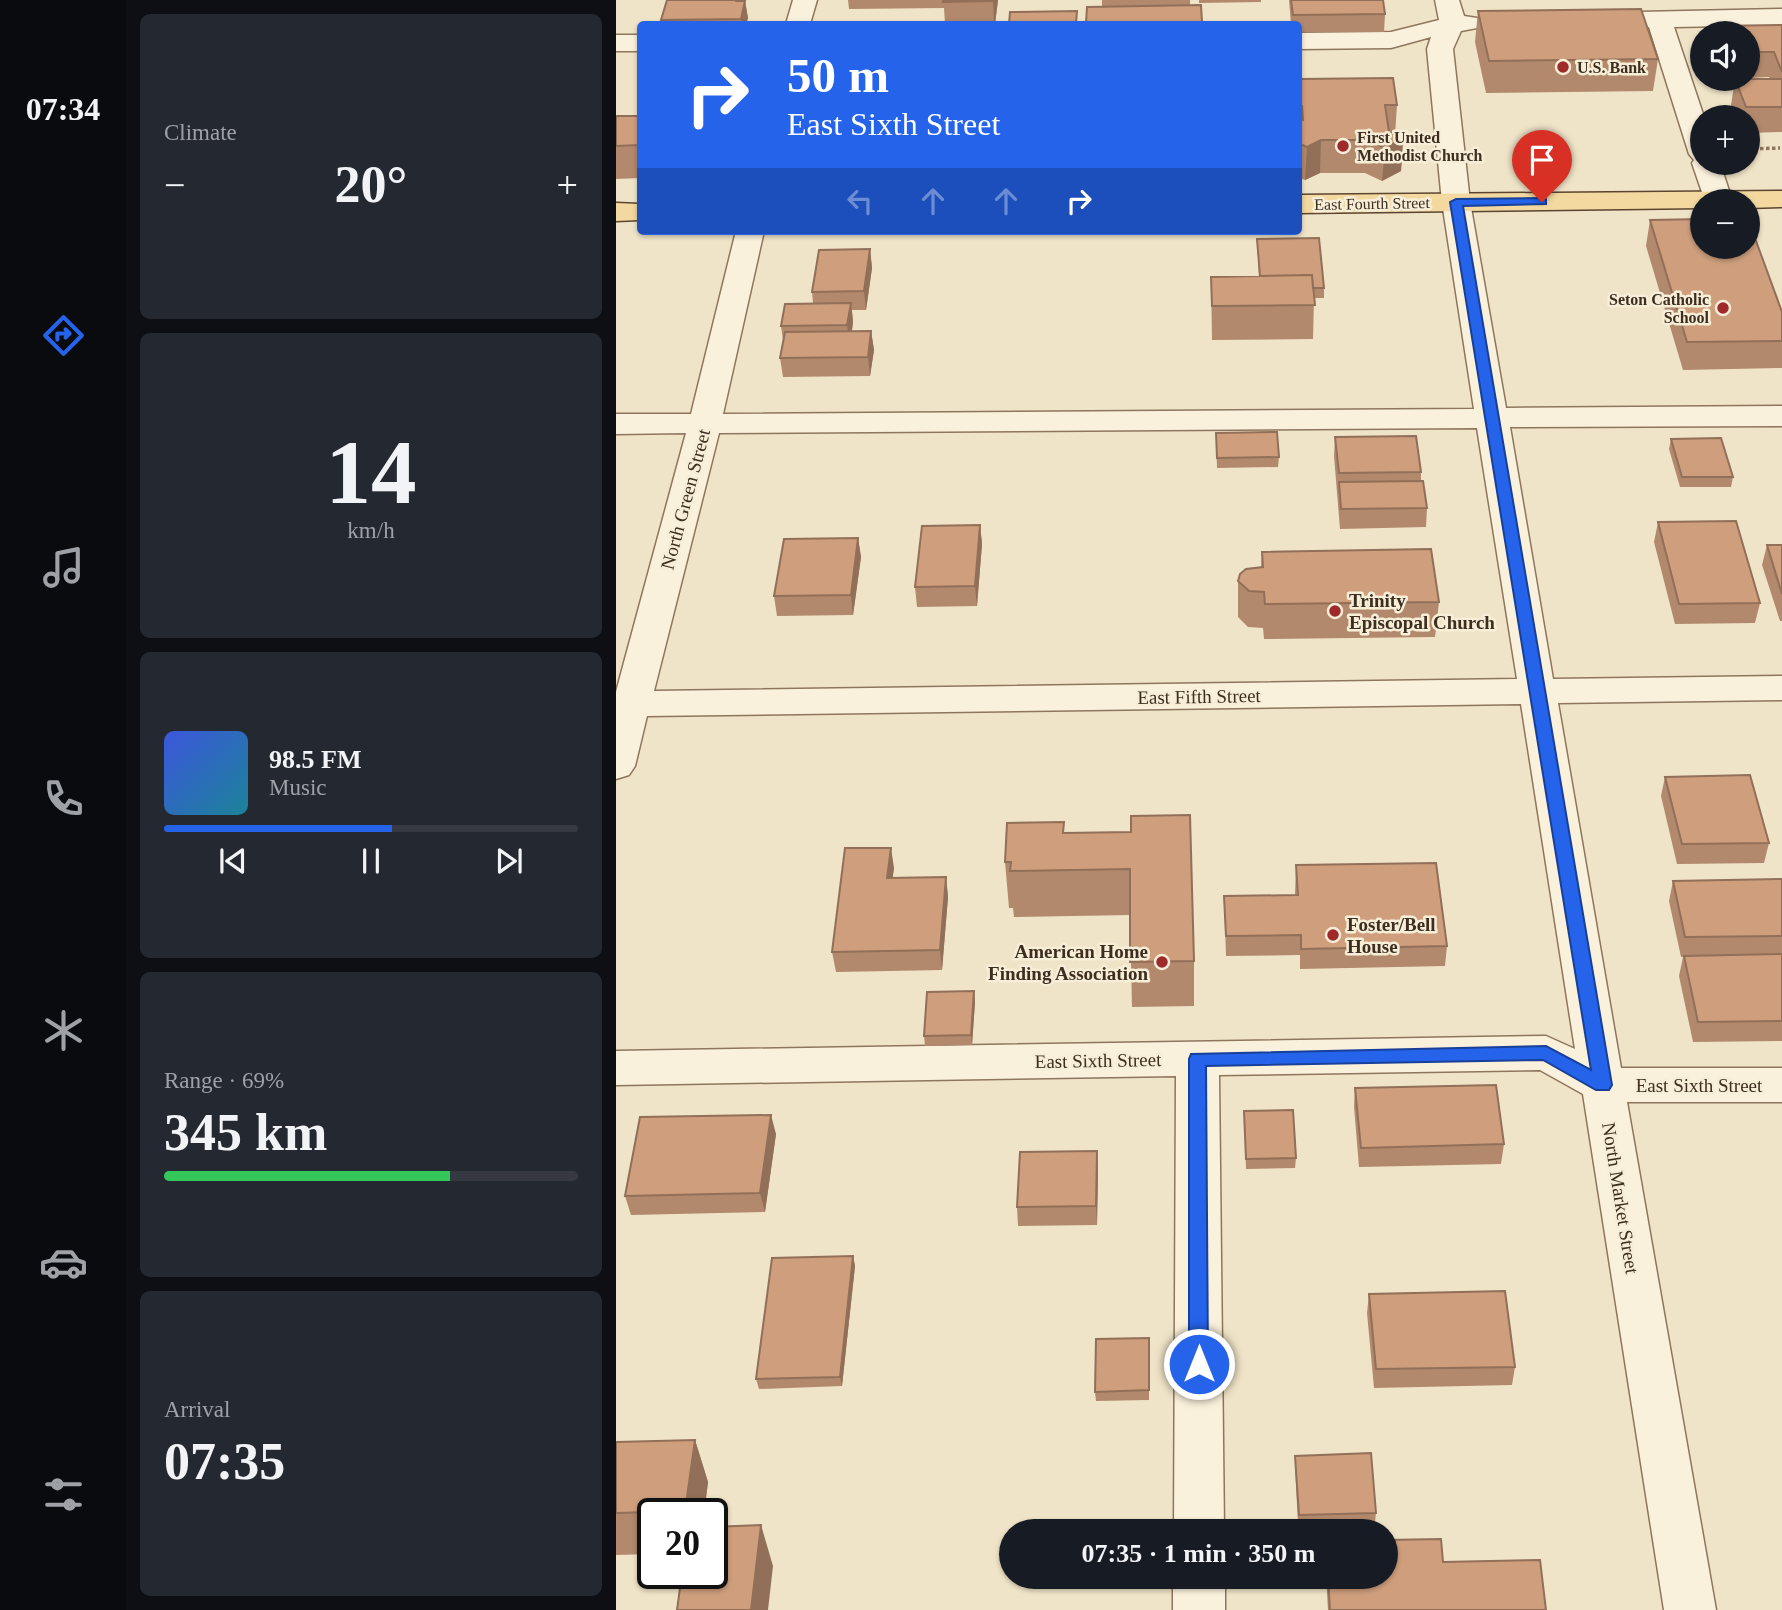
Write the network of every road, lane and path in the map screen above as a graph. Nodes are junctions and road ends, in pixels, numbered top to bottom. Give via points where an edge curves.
1 (805, 0) edge
2 (1450, 12) edge
3 (1782, 17) edge
4 (1659, 20) junction
5 (799, 21) edge
6 (1570, 21) edge
7 (1492, 23) edge
8 (1302, 41) edge
9 (616, 43) edge
10 (637, 43) edge
11 (1690, 114) edge
12 (1780, 148) edge
13 (1760, 149) edge
14 (1760, 199) edge
15 (1782, 199) edge
16 (1690, 200) edge
17 (1456, 202) junction
18 (1302, 204) edge
19 (616, 212) edge
20 (637, 212) edge
21 (749, 235) edge
22 (1782, 416) edge
23 (1492, 419) junction
24 (705, 423) junction
25 (616, 424) edge
26 (1782, 688) edge
27 (1537, 691) junction
28 (624, 704) edge
29 (616, 766) edge
30 (1197, 1059) junction
31 (616, 1068) edge
32 (1603, 1085) junction
33 (1782, 1085) edge
34 (1199, 1519) edge
35 (1199, 1589) edge
36 (1199, 1610) edge
37 (1690, 1610) edge

1 - 5 street
2 - 7 street
2 - 8 street via 1391,40
2 - 17 street, North Market Street via 1440,49
3 - 4 street
4 - 6 street
4 - 11 street
9 - 10 street
12 - 13 path
14 - 15 main road, East Fourth Street
16 - 17 main road, East Fourth Street
17 - 18 main road, East Fourth Street
17 - 23 street, North Market Street
19 - 20 main road
21 - 24 street, North Green Street
22 - 23 street
23 - 24 street
23 - 27 street, North Market Street
24 - 25 street
24 - 28 street, North Green Street
26 - 27 street, East Fifth Street
27 - 28 street, East Fifth Street
27 - 32 street, North Market Street
28 - 29 street, North Green Street
30 - 31 street, East Sixth Street
30 - 32 street, East Sixth Street via 1546,1053
30 - 34 street
32 - 33 street, East Sixth Street
32 - 37 street, North Market Street
35 - 36 street

